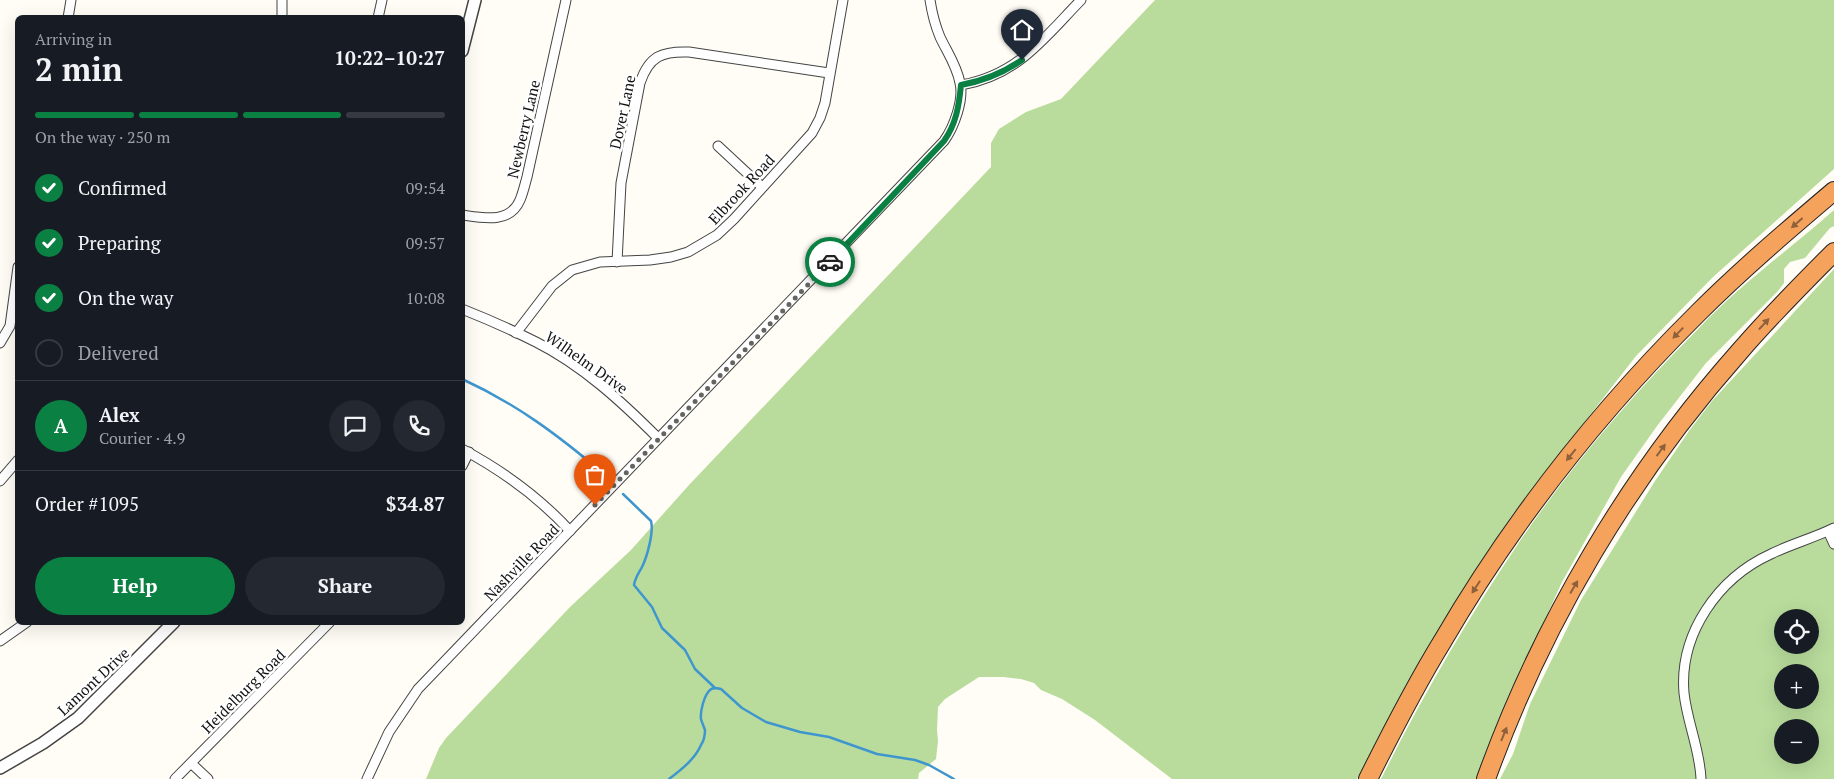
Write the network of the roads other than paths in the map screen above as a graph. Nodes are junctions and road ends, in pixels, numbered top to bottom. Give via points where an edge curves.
1 (71, 0) edge
2 (282, 0) edge
3 (382, 0) edge
4 (474, 0) edge
5 (566, 0) edge
6 (843, 0) edge
7 (930, 0) edge
8 (1081, 0) edge
9 (68, 15) edge
10 (282, 15) edge
11 (379, 15) edge
12 (465, 38) edge
13 (829, 73) junction
14 (961, 85) junction
15 (718, 146) dead end
16 (762, 187) junction
17 (1834, 191) edge
18 (465, 215) edge
19 (1834, 252) edge
20 (617, 262) junction
21 (465, 310) edge
22 (15, 312) edge
23 (14, 327) edge
24 (516, 333) junction
25 (0, 342) edge
26 (658, 438) junction
27 (466, 451) edge
28 (15, 464) edge
29 (0, 481) edge
30 (1831, 530) edge
31 (570, 531) junction
32 (1834, 544) edge
33 (23, 625) edge
34 (171, 625) edge
35 (327, 625) edge
36 (0, 641) edge
37 (192, 764) junction
38 (0, 768) edge
39 (175, 779) edge
40 (208, 779) edge
41 (367, 779) edge
42 (1368, 779) edge
43 (1486, 779) edge
44 (1701, 779) edge

1 - 9 street
2 - 10 street
3 - 11 street
4 - 12 street
5 - 18 street, Newberry Lane via 520,201 508,214 500,217
6 - 13 street, Elbrook Road
7 - 14 street, Nashville Road via 936,27
8 - 14 street via 1022,60 998,74
13 - 16 street, Elbrook Road via 825,104 812,133
13 - 20 street, Dover Lane via 689,52 666,53 653,60 640,82 621,183
14 - 26 street, Nashville Road via 952,131 944,141
15 - 16 street
16 - 20 street, Elbrook Road via 717,235 688,252 650,260
17 -> 42 highway via 1698,312 1573,452 1468,598 1412,694
43 -> 19 highway via 1539,653 1574,586 1633,489 1734,358
20 - 24 street, Elbrook Road via 582,266 562,277 537,302
21 - 24 street, Wilhelm Drive
22 - 23 street
23 - 25 street
24 - 26 street, Wilhelm Drive via 587,375
26 - 31 street, Nashville Road
27 - 31 street via 526,490
28 - 29 street
30 - 32 street
30 - 44 street via 1770,554 1745,568 1714,597 1694,632 1684,671 1684,694
31 - 41 street, Nashville Road via 418,689 389,732
33 - 36 street
34 - 38 street, Lamont Drive via 78,718
35 - 37 street, Heidelburg Road
37 - 39 street, Heidelburg Road
37 - 40 street

